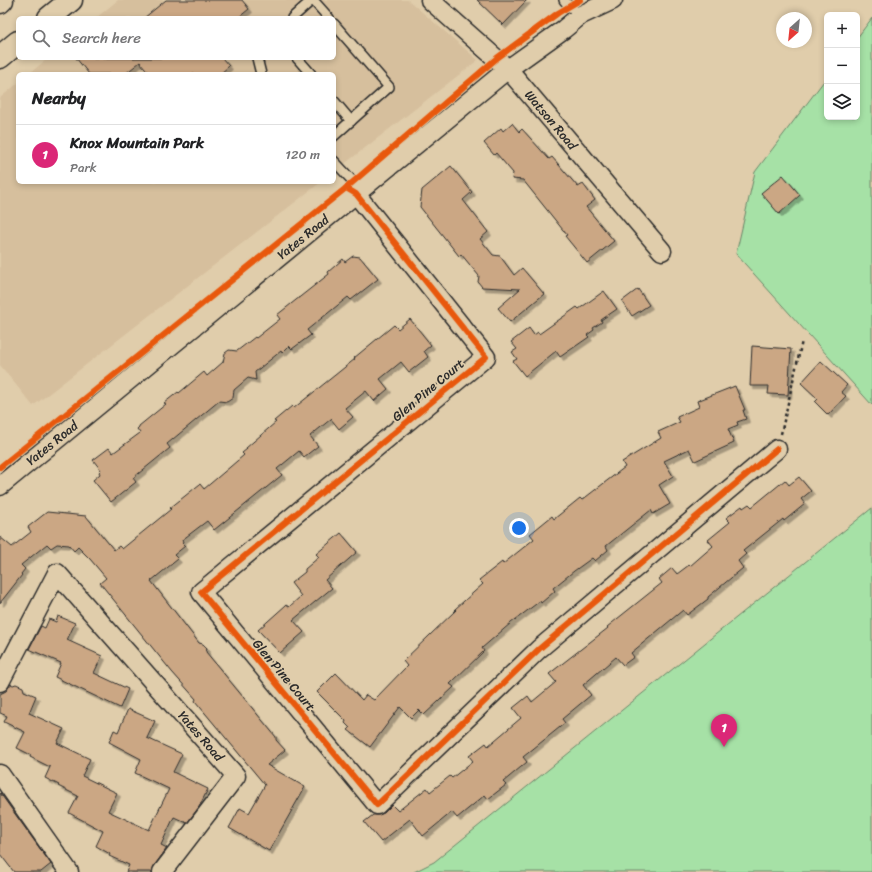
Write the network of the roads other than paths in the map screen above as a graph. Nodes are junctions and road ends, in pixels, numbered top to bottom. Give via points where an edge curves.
1 (71, 0) edge
2 (313, 0) edge
3 (430, 0) edge
4 (564, 0) edge
5 (613, 0) edge
6 (581, 15) junction
7 (51, 16) edge
8 (294, 16) edge
9 (327, 16) edge
10 (336, 26) edge
11 (16, 44) edge
12 (0, 57) edge
13 (257, 60) edge
14 (299, 60) edge
15 (508, 69) junction
16 (260, 72) edge
17 (309, 72) edge
18 (336, 103) edge
19 (351, 121) junction
20 (336, 134) edge
21 (336, 164) edge
22 (358, 192) junction
23 (662, 250) dead end
24 (777, 449) road end
25 (0, 486) edge
26 (0, 682) edge
27 (0, 774) edge
28 (69, 872) edge
29 (162, 872) edge

1 - 7 main road
2 - 8 lane
2 - 9 lane
3 - 15 street, Watson Road
4 - 6 lane
5 - 6 street, Yates Road
6 - 15 street, Yates Road
10 - 19 lane via 389,87
11 - 12 main road
13 - 16 lane
14 - 17 lane
15 - 22 street, Yates Road
15 - 23 street, Watson Road
18 - 19 lane
19 - 20 lane
21 - 22 lane
22 - 24 street, Glen Pine Court via 486,357 201,592 377,805 539,649
22 - 25 street, Yates Road
26 - 29 street, Yates Road via 57,573 236,776
27 - 28 street

